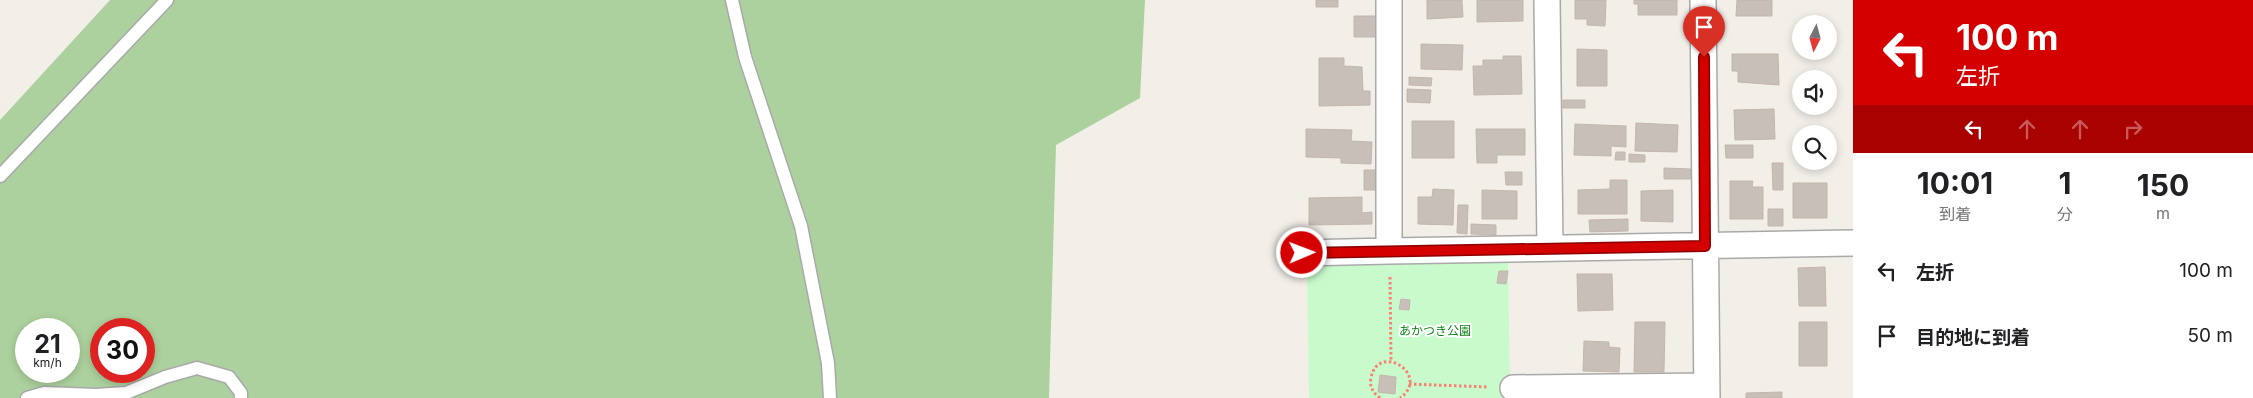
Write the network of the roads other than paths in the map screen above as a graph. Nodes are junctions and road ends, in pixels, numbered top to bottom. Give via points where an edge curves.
1 (168, 0) edge
2 (732, 0) edge
3 (1389, 0) edge
4 (1547, 0) edge
5 (1703, 0) edge
6 (0, 176) edge
7 (1853, 243) edge
8 (1705, 246) junction
9 (1550, 247) junction
10 (1389, 251) junction
11 (1302, 253) dead end
12 (1514, 388) road end
13 (1706, 392) edge
14 (131, 396) edge
15 (27, 398) edge
16 (241, 398) edge
17 (830, 398) edge

1 - 6 lane
2 - 17 lane via 745,58 801,226 828,363
3 - 10 street
4 - 9 street
5 - 8 street
7 - 8 street
8 - 9 street
8 - 13 street
9 - 10 street
10 - 11 street
12 - 13 street
14 - 15 lane via 44,393
14 - 16 lane via 165,377 197,368 229,377

